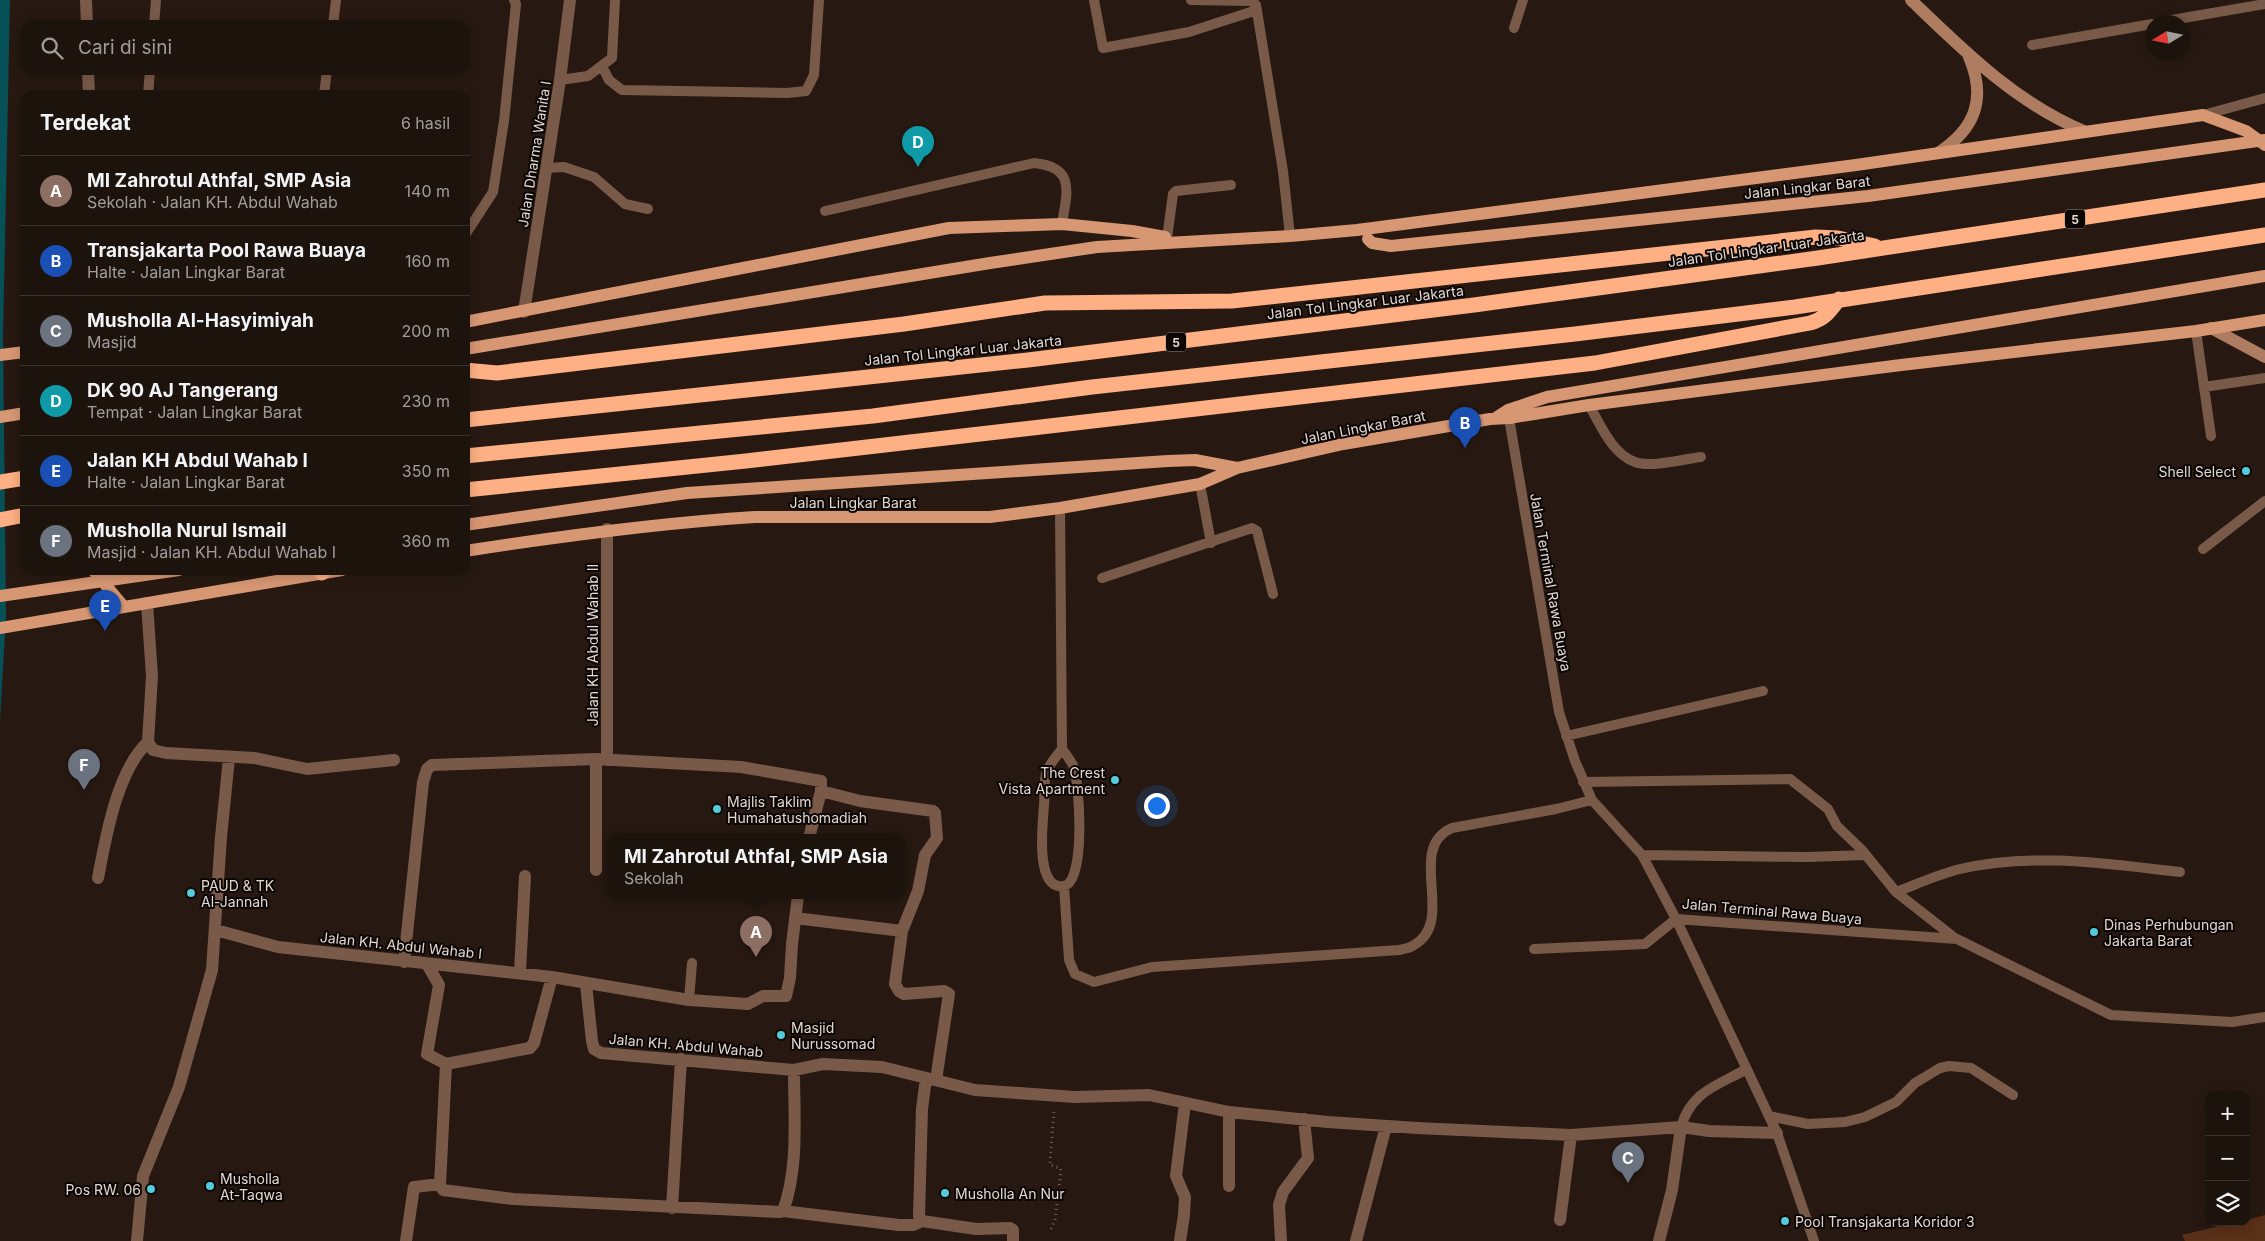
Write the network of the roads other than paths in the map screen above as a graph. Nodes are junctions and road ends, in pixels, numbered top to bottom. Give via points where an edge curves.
1 (86, 0) edge
2 (156, 0) edge
3 (336, 0) edge
4 (514, 0) edge
5 (570, 0) edge
6 (615, 0) edge
7 (819, 0) edge
8 (1094, 0) edge
9 (1191, 0) edge
10 (1523, 0) edge
11 (1911, 0) edge
12 (2265, 4) edge
13 (1257, 10) junction
14 (2190, 17) edge
15 (87, 20) edge
16 (154, 20) edge
17 (334, 20) edge
18 (2145, 25) edge
19 (1514, 28) dead end
20 (2032, 45) dead end
21 (1968, 55) junction
22 (602, 66) junction
23 (88, 75) edge
24 (150, 75) edge
25 (326, 75) edge
26 (560, 80) junction
27 (89, 90) edge
28 (148, 90) edge
29 (325, 90) edge
30 (2265, 98) edge
31 (2203, 115) junction
32 (2084, 131) junction
33 (2265, 140) edge
34 (2265, 145) edge
35 (1938, 153) junction
36 (547, 168) junction
37 (1231, 185) dead end
38 (2265, 190) edge
39 (648, 209) dead end
40 (825, 210) dead end
41 (1062, 224) junction
42 (470, 227) edge
43 (1356, 230) junction
44 (2265, 235) edge
45 (1290, 236) junction
46 (1167, 238) junction
47 (1186, 241) junction
48 (1884, 248) junction
49 (2265, 276) edge
50 (1838, 299) junction
51 (2265, 309) edge
52 (524, 312) junction
53 (2265, 320) edge
54 (470, 321) edge
55 (2239, 324) junction
56 (2211, 328) junction
57 (2196, 331) junction
58 (470, 348) edge
59 (20, 353) edge
60 (0, 355) edge
61 (2265, 357) edge
62 (470, 370) edge
63 (2265, 378) edge
64 (2204, 387) junction
65 (1589, 405) junction
66 (20, 415) edge
67 (0, 417) edge
68 (1502, 418) junction
69 (470, 419) edge
70 (2211, 436) dead end
71 (470, 456) edge
72 (1701, 457) dead end
73 (1237, 468) junction
74 (20, 479) edge
75 (0, 482) edge
76 (1200, 484) junction
77 (470, 489) edge
78 (2265, 501) edge
79 (1060, 508) junction
80 (20, 516) edge
81 (0, 520) edge
82 (470, 524) edge
83 (607, 529) junction
84 (1211, 542) junction
85 (2203, 549) dead end
86 (470, 550) edge
87 (97, 575) edge
88 (145, 575) edge
89 (306, 575) edge
90 (1102, 578) dead end
91 (1273, 594) dead end
92 (0, 596) edge
93 (147, 603) junction
94 (124, 607) junction
95 (0, 628) edge
96 (1762, 691) dead end
97 (1566, 736) junction
98 (148, 742) junction
99 (1062, 749) junction
100 (229, 758) junction
101 (394, 760) dead end
102 (602, 760) junction
103 (1583, 782) junction
104 (820, 791) junction
105 (1592, 800) junction
106 (810, 834) edge
107 (1642, 855) junction
108 (1866, 855) junction
109 (596, 870) dead end
110 (2180, 872) dead end
111 (525, 876) dead end
112 (98, 878) dead end
113 (1064, 886) junction
114 (1896, 892) junction
115 (798, 899) edge
116 (795, 918) junction
117 (1676, 919) junction
118 (216, 930) junction
119 (902, 931) junction
120 (1957, 939) junction
121 (1534, 949) dead end
122 (404, 962) junction
123 (692, 963) dead end
124 (427, 964) junction
125 (520, 972) junction
126 (552, 977) junction
127 (586, 984) junction
128 (689, 1000) junction
129 (2265, 1017) edge
130 (681, 1059) junction
131 (446, 1064) junction
132 (794, 1070) junction
133 (1746, 1070) junction
134 (931, 1079) junction
135 (2013, 1095) dead end
136 (1185, 1102) junction
137 (1229, 1112) junction
138 (1769, 1116) junction
139 (1304, 1120) junction
140 (1386, 1126) junction
141 (1681, 1127) junction
142 (1777, 1132) junction
143 (1571, 1135) junction
144 (440, 1184) junction
145 (1229, 1186) dead end
146 (672, 1208) junction
147 (783, 1211) junction
148 (1560, 1220) dead end
149 (922, 1221) junction
150 (137, 1241) edge
151 (406, 1241) edge
152 (1013, 1241) edge
153 (1180, 1241) edge
154 (1281, 1241) edge
155 (1356, 1241) edge
156 (1659, 1241) edge
157 (1814, 1241) edge

1 - 15 street
2 - 16 lane
3 - 17 lane
4 - 42 lane via 504,121 493,192
5 - 26 street, Jalan Dharma Wanita I
6 - 22 lane via 614,52
7 - 22 lane via 814,75 806,91 622,90 609,80
8 - 13 lane via 1103,48 1189,32
9 - 13 lane via 1251,1
10 - 19 lane
11 - 21 street
12 - 14 lane
13 - 45 lane
18 - 20 lane
21 - 32 street via 2039,109
21 - 35 street via 1976,73 1975,111 1967,128 1954,143
22 - 26 lane via 588,76
23 - 27 street
24 - 28 lane
25 - 29 lane
26 - 36 street, Jalan Dharma Wanita I
30 - 31 lane
31 - 32 main road, Jalan Lingkar Barat
31 - 34 main road via 2246,131
32 - 35 main road, Jalan Lingkar Barat
33 - 43 main road, Jalan Lingkar Barat, bridge via 1868,196 1391,246 1372,243
35 - 43 main road, Jalan Lingkar Barat
36 - 39 lane via 564,167 594,177 625,204
36 - 52 street, Jalan Dharma Wanita I
37 - 46 lane via 1176,191
38 - 48 highway, Jalan Tol Lingkar Luar Jakarta / 5
40 - 41 lane via 1034,163 1051,165 1065,178 1067,192
41 - 46 main road, Jalan Lingkar Barat
41 - 52 main road, Jalan Lingkar Barat via 948,228
43 - 45 main road, Jalan Lingkar Barat
44 - 50 highway
45 - 47 main road, Jalan Lingkar Barat
46 - 47 main road, Jalan Lingkar Barat
47 - 58 main road, Jalan Lingkar Barat via 1097,247 990,263
48 - 62 highway via 1838,238 1816,237 1232,301 1045,303 904,324 497,373
48 - 69 highway, Jalan Tol Lingkar Luar Jakarta / 5 via 1474,305 1028,360
49 - 68 main road, Jalan Lingkar Barat via 1547,397 1508,410
50 - 71 highway via 1575,334 1092,387 873,416
50 - 77 highway via 1821,320 1595,363 746,461
51 - 55 main road
52 - 54 main road, Jalan Lingkar Barat
53 - 55 main road, Jalan Lingkar Barat
55 - 56 main road, Jalan Lingkar Barat
56 - 57 main road, Jalan Lingkar Barat
56 - 61 street
57 - 64 lane
57 - 65 main road, Jalan Lingkar Barat
59 - 60 main road
63 - 64 lane
64 - 70 lane
65 - 68 main road, Jalan Lingkar Barat
65 - 72 lane via 1613,446 1634,462 1649,464
66 - 67 main road
68 - 73 main road, Jalan Lingkar Barat via 1343,444
68 - 97 lane, Jalan Terminal Rawa Buaya
73 - 76 main road, Jalan Lingkar Barat
73 - 82 main road, Jalan Lingkar Barat via 1195,460 687,493
74 - 75 highway
76 - 79 main road, Jalan Lingkar Barat
76 - 84 lane
78 - 85 lane
79 - 83 main road, Jalan Lingkar Barat via 990,517 755,517
79 - 99 lane
80 - 81 highway
83 - 86 main road, Jalan Lingkar Barat
83 - 102 street, Jalan KH Abdul Wahab II
84 - 90 lane
84 - 91 lane via 1252,528 1257,531
87 - 94 main road
88 - 92 main road, bridge
89 - 93 main road
93 - 94 main road
93 - 98 street via 152,676
94 - 95 main road
96 - 97 lane
97 - 103 lane, Jalan Terminal Rawa Buaya
98 - 100 street via 154,750 166,753
98 - 112 street via 137,752 110,815
99 - 113 lane via 1073,766 1080,829 1075,875
99 - 113 lane via 1046,772 1042,838 1043,866 1048,880
100 - 101 street via 255,758 307,769
100 - 118 street
102 - 104 street via 742,767 821,781
102 - 109 street, Jalan KH Abdul Wahab II
102 - 122 street via 432,765 427,770 422,782
103 - 105 lane, Jalan Terminal Rawa Buaya
103 - 108 lane via 1790,779 1828,809 1838,826
104 - 106 street
104 - 119 street via 860,801 933,810 935,813 937,838 925,854 918,891
105 - 107 lane, Jalan Terminal Rawa Buaya
105 - 113 lane via 1444,832 1438,837 1431,864 1433,913 1430,926 1414,945 1399,950 1152,967 1094,982 1075,974 1069,960
107 - 108 lane
107 - 117 lane, Jalan Terminal Rawa Buaya
108 - 114 lane
110 - 114 lane via 2079,860 2022,860 1960,869
111 - 125 street
114 - 120 lane
115 - 116 street
116 - 119 street
116 - 128 street via 786,996 762,996 748,1004
117 - 120 lane, Jalan Terminal Rawa Buaya
117 - 121 lane via 1646,944
117 - 133 lane
118 - 122 street, Jalan KH. Abdul Wahab I via 278,947
118 - 150 street via 212,970 180,1087 143,1176
119 - 134 street via 895,984 899,991 904,994 944,991 949,994
120 - 129 lane, Jalan Terminal Rawa Buaya via 2111,1015 2232,1022
122 - 124 street, Jalan KH. Abdul Wahab I
123 - 128 lane
124 - 125 street, Jalan KH. Abdul Wahab I
124 - 131 street via 439,985 427,1054
125 - 126 street, Jalan KH. Abdul Wahab I
126 - 127 street, Jalan KH. Abdul Wahab I
126 - 131 street via 530,1048
127 - 128 street
127 - 130 street, Jalan KH. Abdul Wahab via 594,1049 600,1053
130 - 132 street, Jalan KH. Abdul Wahab
130 - 146 street
131 - 144 street
132 - 134 street, Jalan KH. Abdul Wahab via 823,1064 882,1067
132 - 147 street via 793,1156
133 - 138 lane
133 - 141 lane via 1698,1096 1686,1110
134 - 136 street, Jalan KH. Abdul Wahab via 975,1090 1056,1096 1149,1095
134 - 149 street via 922,1108 919,1216
135 - 138 lane via 1971,1068 1949,1066 1916,1083 1896,1102 1865,1117 1845,1122 1808,1124
136 - 137 street, Jalan KH. Abdul Wahab
136 - 153 street via 1176,1176 1185,1197
137 - 139 street, Jalan KH. Abdul Wahab
137 - 145 street
138 - 142 lane
139 - 140 street, Jalan KH. Abdul Wahab
139 - 154 street via 1308,1158 1283,1192 1279,1205
140 - 143 street, Jalan KH. Abdul Wahab
140 - 155 street
141 - 142 street, Jalan KH. Abdul Wahab via 1709,1131
141 - 143 street, Jalan KH. Abdul Wahab
141 - 156 street via 1672,1190
142 - 157 lane
143 - 148 street
144 - 146 street via 443,1190 513,1199
144 - 151 street via 414,1187
146 - 147 street
147 - 149 street via 899,1225
149 - 152 street via 976,1229 1010,1228

